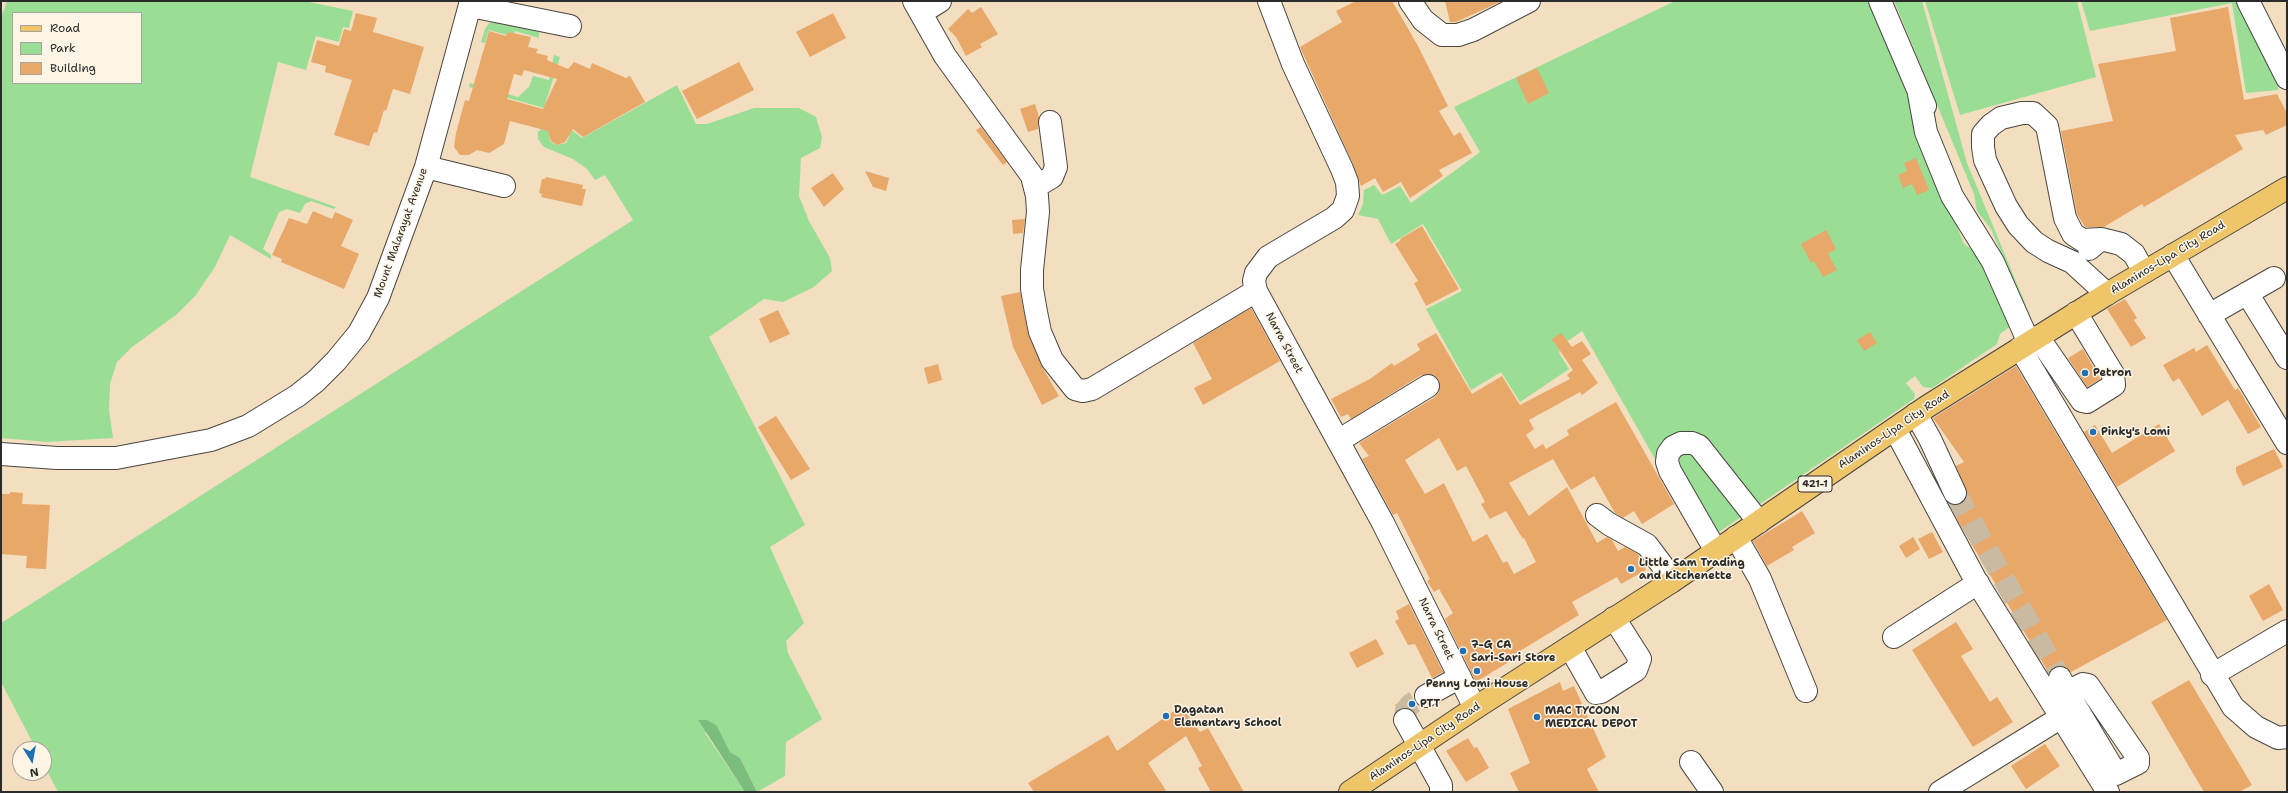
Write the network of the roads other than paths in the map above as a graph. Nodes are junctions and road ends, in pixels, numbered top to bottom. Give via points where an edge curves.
1 (940, 1) edge
2 (1410, 1) edge
3 (1529, 1) edge
4 (1880, 1) edge
5 (2248, 1) edge
6 (1276, 3) edge
7 (471, 4) edge
8 (918, 7) edge
9 (570, 26) dead end
10 (2287, 78) edge
11 (1050, 122) dead end
12 (426, 167) junction
13 (504, 186) dead end
14 (1036, 187) junction
15 (2287, 188) edge
16 (2101, 239) junction
17 (2173, 255) junction
18 (2072, 262) junction
19 (2144, 272) junction
20 (2274, 278) dead end
21 (1256, 291) junction
22 (2247, 293) junction
23 (2107, 294) junction
24 (2076, 313) junction
25 (2209, 315) junction
26 (2029, 343) junction
27 (2287, 358) edge
28 (1428, 386) dead end
29 (1916, 414) junction
30 (1895, 429) junction
31 (1338, 441) junction
32 (2287, 443) edge
33 (1, 454) edge
34 (1955, 493) tunnel mouth
35 (1597, 515) dead end
36 (1759, 522) junction
37 (1736, 537) junction
38 (1716, 551) junction
39 (1671, 582) junction
40 (1978, 583) junction
41 (1614, 618) junction
42 (2287, 631) edge
43 (1894, 637) dead end
44 (1570, 647) junction
45 (2212, 675) junction
46 (1460, 677) junction
47 (1806, 691) dead end
48 (1426, 696) tunnel mouth
49 (1475, 708) junction
50 (2060, 718) junction
51 (1405, 720) dead end
52 (2287, 738) edge
53 (1420, 746) junction
54 (1691, 762) dead end
55 (1360, 789) edge
56 (1947, 790) edge
57 (1441, 792) edge
58 (1712, 792) edge
59 (2108, 792) edge

1 - 8 street
2 - 3 street via 1423,20 1442,35 1458,35 1474,30
4 - 26 street via 1936,128 1961,191 1969,223 1993,262
5 - 10 street
6 - 21 street via 1293,64 1342,169 1347,182 1348,196 1342,210 1334,218 1268,257 1256,273
7 - 9 street
7 - 12 street, Mount Malarayat Avenue
8 - 14 street via 945,56 1024,164
11 - 14 street via 1056,167 1052,177
12 - 13 street
12 - 33 street, Mount Malarayat Avenue via 378,298 359,333 336,361 297,396 248,426 211,440 152,452 116,458 88,459
14 - 21 street via 1038,212 1032,276 1036,312 1040,332 1052,360 1075,389 1092,389
15 - 17 main road, Alaminos-Lipa City Road / 421-1
16 - 18 street
16 - 18 street via 2082,240 2073,234 2065,218 2047,126 2033,113 2001,118 1991,125 1983,134 1985,160 2006,206 2018,225 2034,242
16 - 19 street via 2121,244 2134,254
17 - 19 main road, Alaminos-Lipa City Road / 421-1
17 - 25 street
18 - 23 street
19 - 23 main road, Alaminos-Lipa City Road / 421-1
20 - 22 street
21 - 31 street, Narra Street
22 - 25 street
22 - 27 street
23 - 24 main road, Alaminos-Lipa City Road / 421-1
24 - 26 main road, Alaminos-Lipa City Road / 421-1
24 - 26 street via 2113,374 2114,385 2087,402 2079,399
25 - 32 street
26 - 29 main road, Alaminos-Lipa City Road / 421-1
26 - 45 street
28 - 31 street
29 - 30 main road, Alaminos-Lipa City Road / 421-1
29 - 34 street
30 - 36 main road, Alaminos-Lipa City Road / 421-1
30 - 40 street
31 - 46 street, Narra Street via 1383,523
35 - 39 street via 1608,524 1647,545
36 - 37 main road, Alaminos-Lipa City Road / 421-1
36 - 38 street via 1699,446 1681,443 1673,447 1668,454 1670,471
37 - 38 main road, Alaminos-Lipa City Road / 421-1
37 - 47 street via 1760,579
38 - 39 main road, Alaminos-Lipa City Road / 421-1
39 - 41 main road, Alaminos-Lipa City Road / 421-1
40 - 43 street
40 - 50 street
41 - 44 main road, Alaminos-Lipa City Road / 421-1
41 - 44 street via 1640,659 1636,670 1601,692 1596,692
42 - 45 street
44 - 49 main road, Alaminos-Lipa City Road / 421-1
45 - 52 street via 2233,707 2256,727 2278,738
46 - 48 street
46 - 49 street, Narra Street
49 - 53 main road, Alaminos-Lipa City Road / 421-1
50 - 56 street
50 - 59 street
51 - 53 street via 1406,726
53 - 55 main road, Alaminos-Lipa City Road / 421-1
53 - 57 street via 1441,785
54 - 58 street

